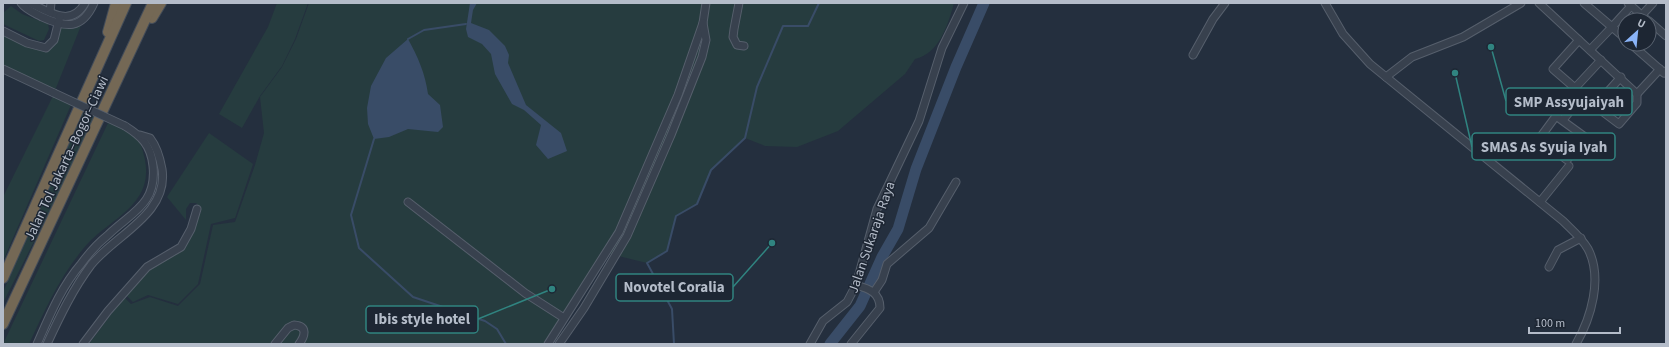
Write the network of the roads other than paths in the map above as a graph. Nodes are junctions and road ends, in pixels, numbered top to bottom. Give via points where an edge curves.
1 (21, 3) edge
2 (30, 3) edge
3 (51, 3) edge
4 (85, 3) edge
5 (94, 3) edge
6 (116, 3) edge
7 (126, 3) edge
8 (153, 3) edge
9 (161, 3) edge
10 (706, 3) edge
11 (740, 3) edge
12 (964, 3) edge
13 (1225, 3) edge
14 (1325, 3) edge
15 (1521, 3) edge
16 (1540, 3) edge
17 (1584, 3) edge
18 (1629, 4) edge
19 (50, 12) junction
20 (1638, 12) edge
21 (60, 16) junction
22 (703, 23) junction
23 (58, 25) junction
24 (1612, 27) junction
25 (3, 31) edge
26 (1617, 31) edge
27 (1579, 40) junction
28 (744, 46) dead end
29 (1590, 50) junction
30 (130, 52) junction
31 (1641, 52) edge
32 (1193, 55) dead end
33 (102, 57) junction
34 (1601, 60) junction
35 (3, 69) edge
36 (1663, 70) edge
37 (1386, 77) junction
38 (1620, 77) junction
39 (1575, 88) junction
40 (1637, 94) junction
41 (1583, 95) junction
42 (1595, 106) junction
43 (1562, 120) junction
44 (138, 134) junction
45 (1569, 166) dead end
46 (956, 182) dead end
47 (408, 202) dead end
48 (1540, 202) junction
49 (197, 209) dead end
50 (619, 232) junction
51 (626, 236) junction
52 (1581, 238) junction
53 (1549, 267) dead end
54 (3, 278) edge
55 (859, 285) junction
56 (873, 291) junction
57 (580, 293) junction
58 (589, 298) junction
59 (564, 318) junction
60 (3, 324) edge
61 (37, 344) edge
62 (47, 344) edge
63 (83, 344) edge
64 (275, 344) edge
65 (299, 344) edge
66 (548, 344) edge
67 (559, 344) edge
68 (810, 344) edge
69 (851, 344) edge
70 (1576, 344) edge

1 - 23 street
2 - 19 street
3 - 19 street
4 - 21 street via 74,16
5 - 23 street via 88,15 80,22
6 - 33 highway
7 - 33 highway, Jalan Tol Jakarta–Bogor–Ciawi
8 - 30 highway, Jalan Tol Jakarta–Bogor–Ciawi
9 - 30 highway
10 - 22 street
11 - 28 street via 733,37 738,45
12 - 55 street, Jalan Sukaraja Raya via 939,56 919,121 877,208
13 - 32 street
14 - 37 street via 1352,46
15 - 37 street via 1469,34 1412,57
16 - 27 street
17 - 24 street
18 - 20 street
18 - 24 street
19 - 21 street
21 - 23 street
22 - 50 street via 666,124
22 - 51 street via 706,40 702,56 671,135
23 - 25 street via 52,43 44,48
24 - 26 street
24 - 29 street
27 - 29 street
27 - 39 street via 1553,69
29 - 34 street
30 - 60 highway, Jalan Tol Jakarta–Bogor–Ciawi
31 - 36 street
33 - 54 highway, Jalan Tol Jakarta–Bogor–Ciawi
34 - 38 street
34 - 39 street
35 - 44 street, bridge
36 - 40 street
37 - 48 street
38 - 40 street
38 - 42 street
39 - 41 street
40 - 42 street via 1637,103 1619,124
41 - 42 street
41 - 43 street
43 - 43 street via 1585,137 1567,160 1539,139 1556,116
44 - 61 street via 147,144 153,160 154,186 150,196 137,211 108,234 79,265 59,298
44 - 62 street via 150,138 157,148 162,186 157,199 149,211 92,264 69,298
45 - 48 street
46 - 56 street via 929,228 887,264 881,284
47 - 59 street via 519,289
48 - 52 street
49 - 63 street via 191,230 181,247 147,266
50 - 51 street
50 - 57 street
51 - 58 street
52 - 53 street via 1558,250
52 - 70 street via 1591,256 1594,296
55 - 56 street
55 - 68 street, Jalan Sukaraja Raya via 847,302 823,321
56 - 69 street via 879,301 879,312 866,323
57 - 58 street
57 - 59 street
58 - 67 street
59 - 66 street
64 - 65 street via 288,328 294,325 301,327 305,332

